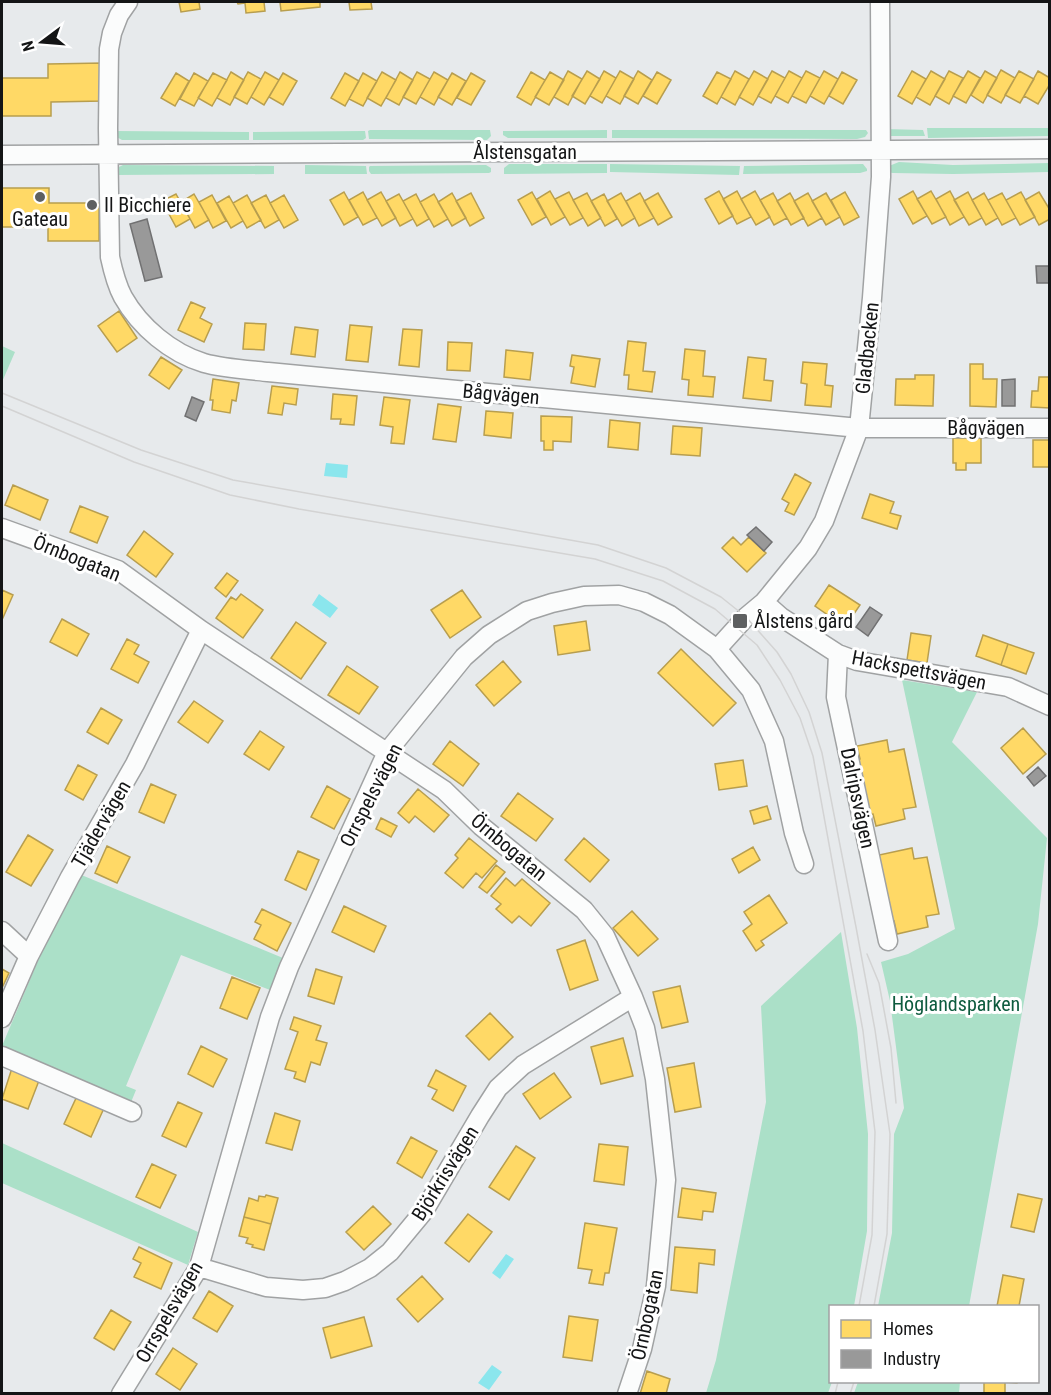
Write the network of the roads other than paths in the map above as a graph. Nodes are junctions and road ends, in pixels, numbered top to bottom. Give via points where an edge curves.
1 (128, 2) edge
2 (880, 2) edge
3 (881, 149) junction
4 (1050, 149) edge
5 (2, 155) edge
6 (108, 155) junction
7 (859, 428) junction
8 (1050, 428) edge
9 (2, 528) edge
10 (764, 602) junction
11 (201, 630) junction
12 (717, 649) junction
13 (838, 654) junction
14 (1050, 706) edge
15 (387, 752) junction
16 (804, 864) dead end
17 (2, 931) edge
18 (888, 941) dead end
19 (29, 956) junction
20 (633, 997) junction
21 (2, 1018) edge
22 (2, 1056) edge
23 (132, 1112) dead end
24 (199, 1267) junction
25 (121, 1394) edge
26 (627, 1394) edge

1 - 6 street, Bågvägen via 112,33
2 - 3 street, Gladbacken
3 - 4 street, Ålstensgatan
3 - 6 street, Ålstensgatan
3 - 7 street, Gladbacken
5 - 6 street, Ålstensgatan
6 - 7 street, Bågvägen via 110,257 123,297 154,334 206,364
7 - 8 street, Bågvägen
7 - 10 street, Gladbacken via 824,520 808,548
9 - 11 street, Örnbogatan via 118,570
10 - 12 street, Gladbacken
10 - 13 street, Hackspettsvägen
11 - 15 street, Örnbogatan
11 - 19 street, Tjädervägen via 135,764
12 - 15 street, Orrspelsvägen via 670,615 619,595 584,596 552,603 527,611 502,626 464,657
12 - 16 street, Orrspelsvägen via 751,690 774,741
13 - 14 street, Hackspettsvägen via 857,661 1008,687
13 - 18 street, Dalripsvägen via 836,697
15 - 20 street, Örnbogatan via 444,790 481,826 584,910 605,936
15 - 24 street, Orrspelsvägen via 270,1017
17 - 19 street
19 - 21 street, Tjädervägen
20 - 24 street, Björkrisvägen via 524,1065 498,1088 424,1211 390,1252 370,1268 325,1288 303,1290 266,1287
20 - 26 street, Örnbogatan via 645,1028 655,1079 666,1180 656,1286
22 - 23 street
24 - 25 street, Orrspelsvägen

